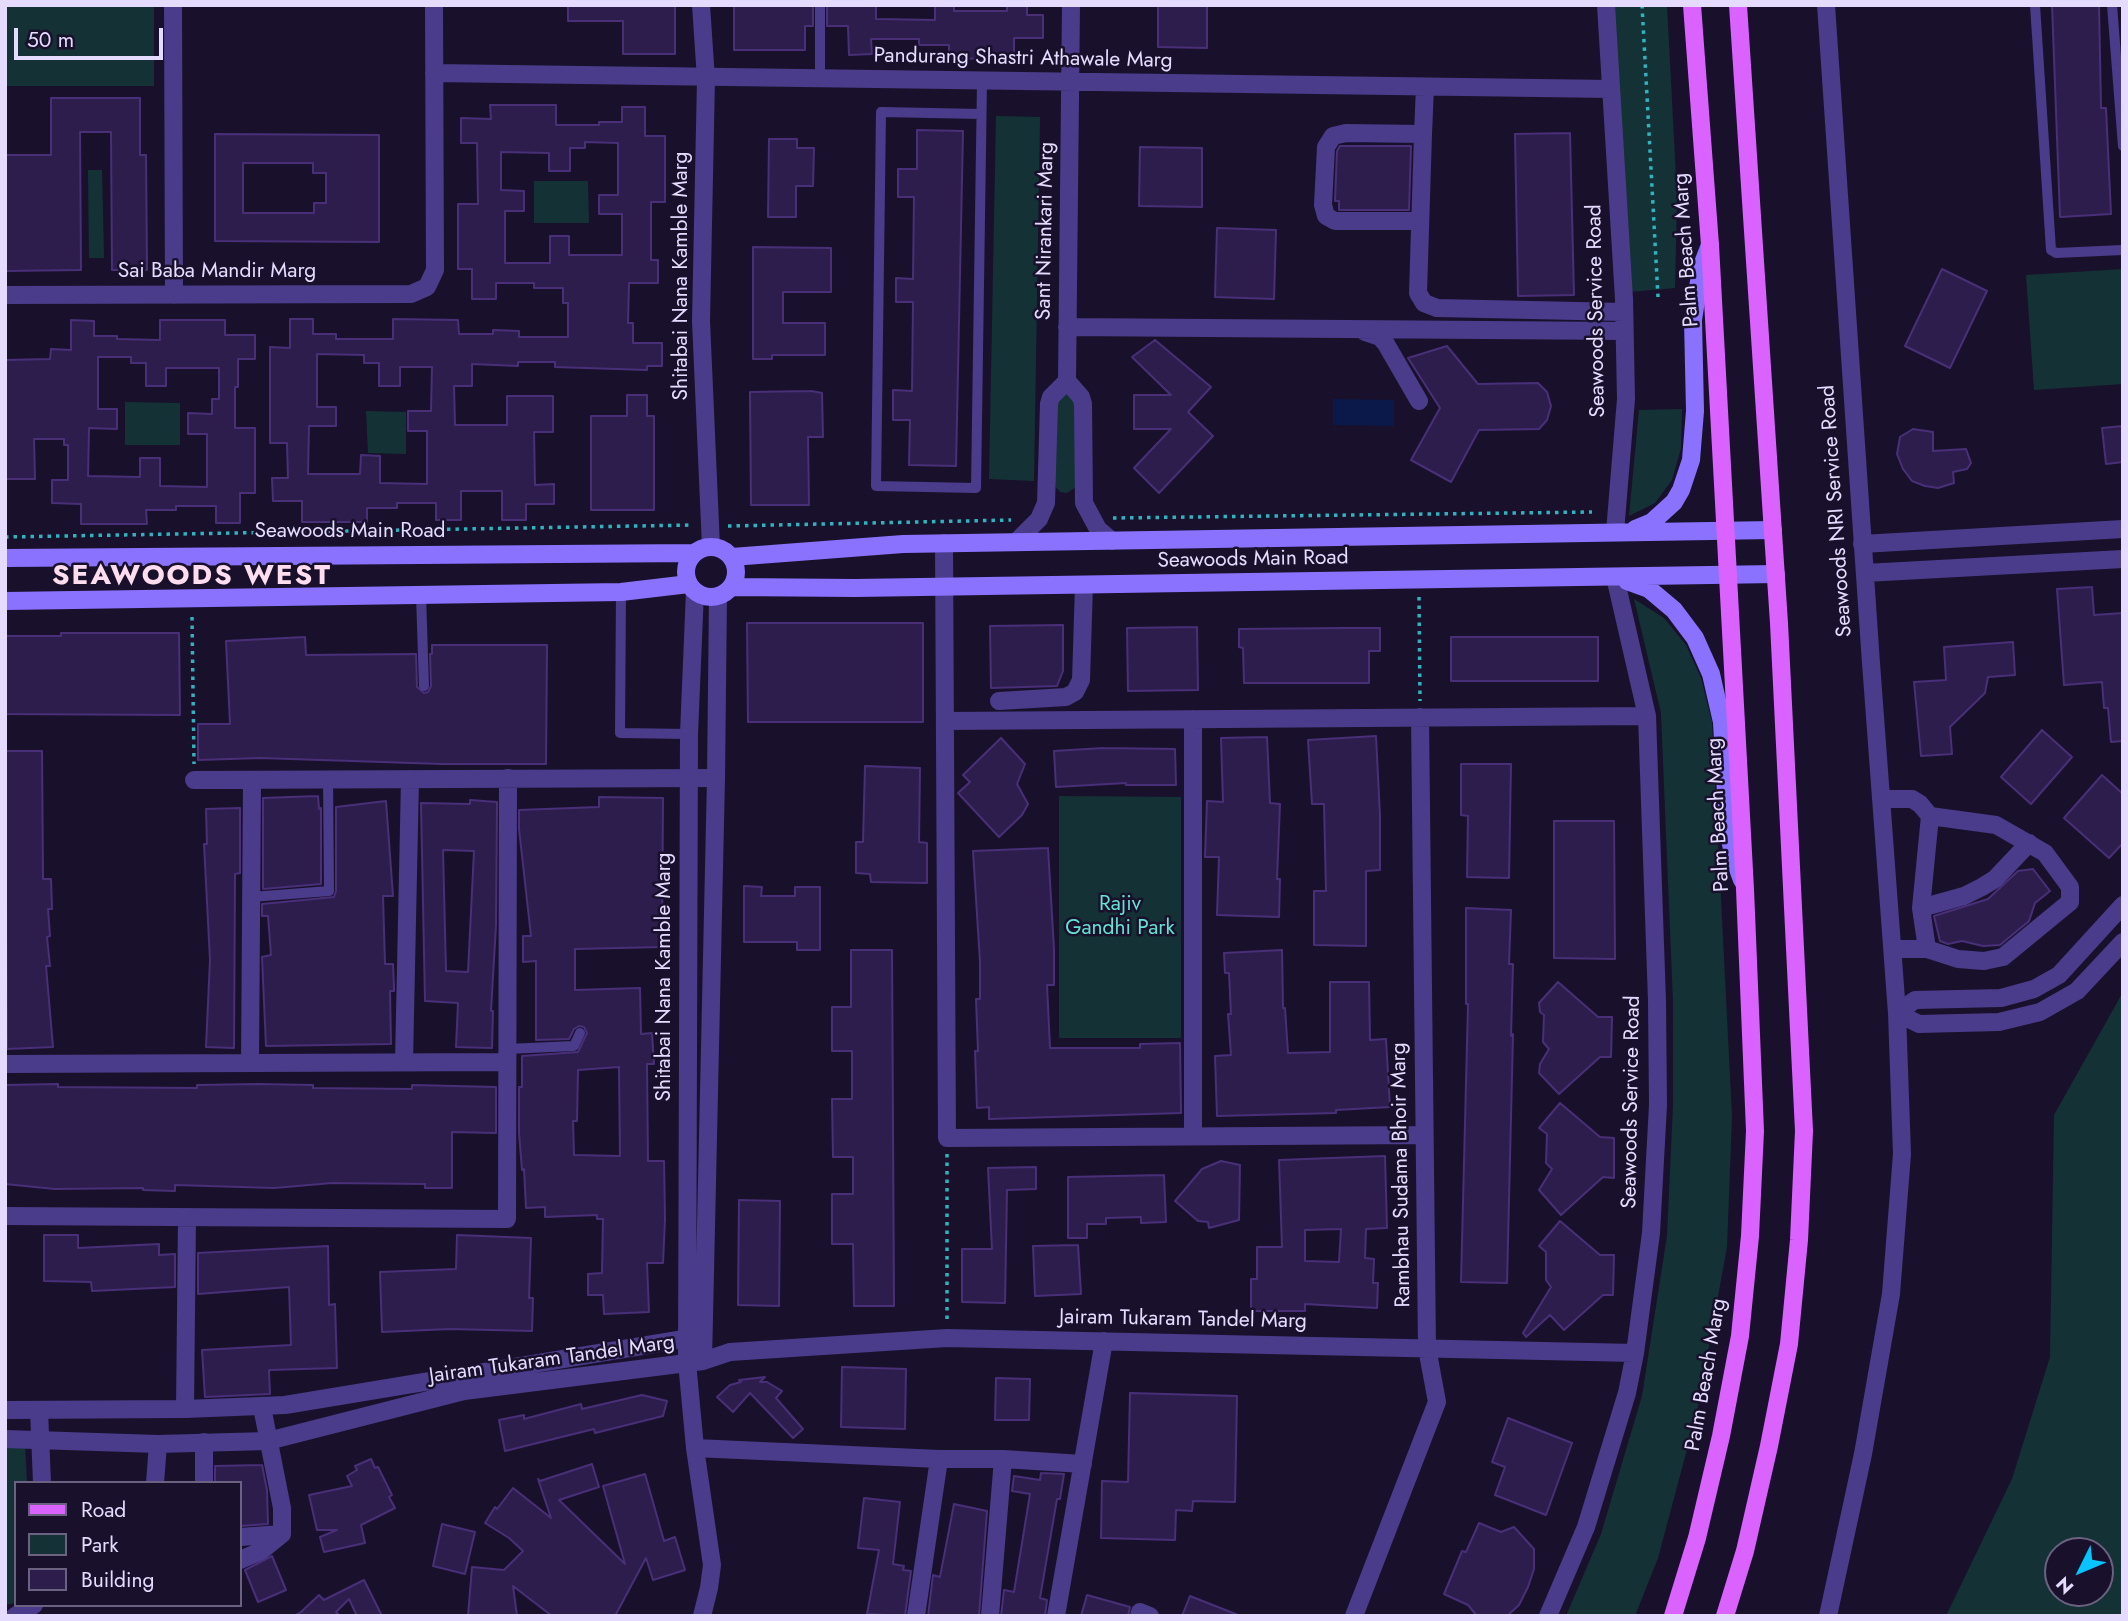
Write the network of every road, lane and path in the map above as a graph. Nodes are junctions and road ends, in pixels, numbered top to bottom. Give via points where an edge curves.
1 (173, 5) edge
2 (434, 5) edge
3 (702, 5) edge
4 (820, 5) edge
5 (1071, 5) edge
6 (1606, 5) edge
7 (1642, 5) edge
8 (1692, 5) edge
9 (1738, 5) edge
10 (1826, 5) edge
11 (2035, 5) edge
12 (2112, 5) edge
13 (434, 74) junction
14 (706, 79) junction
15 (820, 79) junction
16 (982, 81) junction
17 (1071, 82) junction
18 (1425, 87) junction
19 (1611, 89) junction
20 (981, 114) junction
21 (1423, 134) junction
22 (2123, 146) edge
23 (1420, 221) junction
24 (1710, 245) junction
25 (2123, 250) edge
26 (5, 295) edge
27 (174, 295) junction
28 (1658, 297) dead end
29 (1624, 312) junction
30 (1068, 327) junction
31 (1359, 330) junction
32 (1624, 331) junction
33 (1067, 380) junction
34 (1419, 401) dead end
35 (1604, 512) dead end
36 (1418, 513) junction
37 (1039, 519) junction
38 (1091, 519) junction
39 (710, 525) junction
40 (1773, 530) junction
41 (2123, 530) edge
42 (1726, 531) junction
43 (1615, 532) junction
44 (191, 534) junction
45 (1418, 536) junction
46 (5, 537) edge
47 (1112, 541) junction
48 (1016, 542) junction
49 (944, 543) junction
50 (1862, 544) junction
51 (703, 550) junction
52 (191, 555) junction
53 (732, 557) junction
54 (5, 558) edge
55 (2123, 559) edge
56 (1865, 573) junction
57 (1776, 574) junction
58 (1728, 575) junction
59 (1615, 577) junction
60 (1418, 580) junction
61 (1084, 585) junction
62 (944, 587) junction
63 (692, 588) junction
64 (621, 592) junction
65 (725, 592) junction
66 (421, 595) junction
67 (192, 598) junction
68 (5, 601) edge
69 (424, 686) dead end
70 (999, 701) dead end
71 (1647, 716) junction
72 (1420, 718) junction
73 (1193, 719) junction
74 (945, 721) junction
75 (689, 734) junction
76 (508, 778) junction
77 (689, 778) junction
78 (716, 778) junction
79 (328, 779) junction
80 (410, 779) junction
81 (194, 780) joint
82 (252, 780) junction
83 (1881, 799) junction
84 (1930, 816) junction
85 (2029, 843) junction
86 (1745, 890) junction
87 (251, 897) junction
88 (2123, 905) edge
89 (1922, 916) junction
90 (1891, 927) junction
91 (2123, 942) edge
92 (1892, 949) junction
93 (1927, 949) junction
94 (1897, 1013) junction
95 (580, 1033) dead end
96 (507, 1055) junction
97 (404, 1062) junction
98 (250, 1063) junction
99 (5, 1064) edge
100 (1424, 1135) junction
101 (1193, 1136) junction
102 (947, 1138) junction
103 (5, 1216) edge
104 (187, 1217) junction
105 (695, 1337) junction
106 (947, 1338) junction
107 (1104, 1341) junction
108 (1427, 1348) junction
109 (730, 1352) junction
110 (1635, 1353) junction
111 (695, 1362) junction
112 (262, 1407) junction
113 (40, 1409) junction
114 (185, 1409) junction
115 (5, 1410) edge
116 (5, 1439) edge
117 (39, 1440) junction
118 (268, 1441) junction
119 (201, 1442) junction
120 (158, 1444) junction
121 (695, 1448) junction
122 (1003, 1458) junction
123 (939, 1459) junction
124 (1083, 1464) junction
125 (42, 1481) edge
126 (155, 1481) edge
127 (202, 1481) edge
128 (282, 1534) junction
129 (242, 1537) edge
130 (242, 1559) edge
131 (31, 1607) edge
132 (15, 1616) edge
133 (702, 1616) edge
134 (916, 1616) edge
135 (990, 1616) edge
136 (1056, 1616) edge
137 (1139, 1616) edge
138 (1150, 1616) edge
139 (1354, 1616) edge
140 (1548, 1616) edge
141 (1673, 1616) edge
142 (1725, 1616) edge
143 (1828, 1616) edge

1 - 27 street
2 - 13 street
3 - 14 street, Shitabai Nana Kamble Marg
4 - 15 lane
5 - 17 street, Sant Nirankari Marg
6 - 19 street, Seawoods Service Road
7 - 28 path
8 - 24 main road, Palm Beach Marg
9 - 40 main road
10 - 50 street, Seawoods NRI Service Road
11 - 25 lane via 2051,250
12 - 22 lane
13 - 14 street, Pandurang Shastri Athawale Marg
13 - 27 street, Sai Baba Mandir Marg via 435,271 427,287 411,294
14 - 15 street, Pandurang Shastri Athawale Marg
14 - 39 street, Shitabai Nana Kamble Marg via 701,321
15 - 16 street, Pandurang Shastri Athawale Marg
16 - 17 street, Pandurang Shastri Athawale Marg
16 - 20 lane
17 - 18 street, Pandurang Shastri Athawale Marg
17 - 30 street, Sant Nirankari Marg
18 - 19 street, Pandurang Shastri Athawale Marg
18 - 21 street
19 - 29 street, Seawoods Service Road
20 - 20 lane via 976,488 876,486 881,112
21 - 23 street
21 - 23 street via 1333,136 1326,147 1323,205 1325,216 1335,221
23 - 29 street via 1418,293 1424,303 1437,308
24 - 42 main road, Palm Beach Marg
24 - 43 main road via 1701,268 1693,320 1695,411 1686,476 1664,513 1643,526
26 - 27 street, Sai Baba Mandir Marg
29 - 32 street, Seawoods Service Road
30 - 31 street
30 - 33 street, Sant Nirankari Marg
31 - 32 street
31 - 34 street via 1386,344
32 - 43 street, Seawoods Service Road via 1626,399
33 - 37 street, Sant Nirankari Marg via 1051,397 1048,485
33 - 38 street, Sant Nirankari Marg via 1083,404 1082,485
35 - 36 path
36 - 38 path
36 - 45 path
37 - 39 path
37 - 48 street
38 - 47 street, Sant Nirankari Marg
39 - 44 path
39 - 51 street, Shitabai Nana Kamble Marg
40 - 42 main road, Seawoods Main Road
40 - 57 main road
41 - 50 street
42 - 43 main road, Seawoods Main Road
42 - 58 main road, Palm Beach Marg
43 - 45 main road, Seawoods Main Road
44 - 46 path
44 - 52 path
45 - 47 main road, Seawoods Main Road
47 - 48 main road, Seawoods Main Road
48 - 49 main road, Seawoods Main Road
49 - 53 main road, Seawoods Main Road
49 - 62 street
50 - 56 street, Seawoods NRI Service Road
51 - 52 main road, Seawoods Main Road
51 - 53 main road via 726,551
51 - 63 main road via 686,567
52 - 54 main road, Seawoods Main Road
53 - 65 main road via 737,572
55 - 56 street
56 - 83 street, Seawoods NRI Service Road
57 - 58 main road, Seawoods Main Road
57 - 142 main road via 1804,1131 1799,1240 1789,1344 1769,1446
58 - 59 main road, Seawoods Main Road
58 - 86 main road, Palm Beach Marg
59 - 60 main road, Seawoods Main Road
59 - 71 street, Seawoods Service Road
59 - 86 main road via 1664,599 1705,657 1722,722 1728,830
60 - 61 main road, Seawoods Main Road
60 - 72 path
61 - 62 main road, Seawoods Main Road
61 - 70 street via 1081,680 1075,692 1066,697
62 - 65 main road, Seawoods Main Road
62 - 74 street
63 - 64 main road
63 - 65 main road via 702,595
63 - 75 street, Shitabai Nana Kamble Marg
64 - 66 main road
64 - 75 lane via 620,733
65 - 78 street, Shitabai Nana Kamble Marg
66 - 67 main road
66 - 69 lane
67 - 68 main road
67 - 81 path
71 - 72 street
71 - 110 street, Seawoods Service Road via 1658,1105 1651,1233
72 - 73 street
72 - 100 street, Rambhau Sudama Bhoir Marg
73 - 74 street
73 - 101 street
74 - 102 street
75 - 77 street, Shitabai Nana Kamble Marg
76 - 77 street
76 - 80 street
76 - 96 street
77 - 78 street
77 - 105 street, Shitabai Nana Kamble Marg
78 - 105 street, Shitabai Nana Kamble Marg
79 - 80 street
79 - 82 street
79 - 87 lane via 329,891
80 - 97 street
81 - 82 street
82 - 87 street
83 - 84 street via 1912,799
83 - 90 street, Seawoods NRI Service Road
84 - 85 street via 1996,825
84 - 89 street
85 - 89 street via 1995,879
85 - 93 street via 2045,853 2062,874 2070,887 2070,902 2003,957 1958,959
86 - 141 main road, Palm Beach Marg via 1755,1131 1748,1261 1740,1336 1721,1436
87 - 98 street
88 - 94 street via 2059,975 2034,989 2001,998 1914,1000
89 - 90 street
89 - 93 street
90 - 92 street, Seawoods NRI Service Road
91 - 94 street via 2077,991 2040,1012 1999,1022 1919,1024
92 - 93 street
92 - 94 street, Seawoods NRI Service Road
94 - 143 street, Seawoods NRI Service Road via 1902,1154 1891,1294
95 - 96 lane via 574,1046
96 - 97 street
96 - 104 street via 507,1219
97 - 98 street
98 - 99 street
100 - 101 street
100 - 108 street, Rambhau Sudama Bhoir Marg
101 - 102 street
102 - 106 path
103 - 104 street
104 - 114 street
105 - 109 street, Jairam Tukaram Tandel Marg
105 - 111 street, Shitabai Nana Kamble Marg
105 - 112 street, Jairam Tukaram Tandel Marg
106 - 107 street, Jairam Tukaram Tandel Marg
106 - 109 street, Jairam Tukaram Tandel Marg
107 - 108 street, Jairam Tukaram Tandel Marg
107 - 124 street
108 - 110 street, Jairam Tukaram Tandel Marg
108 - 139 street, Rambhau Sudama Bhoir Marg via 1437,1402
109 - 111 street, Jairam Tukaram Tandel Marg
110 - 140 street, Seawoods Service Road via 1586,1527
111 - 118 street, Jairam Tukaram Tandel Marg via 464,1391
111 - 121 street, Shitabai Nana Kamble Marg
112 - 114 street, Jairam Tukaram Tandel Marg
112 - 118 street
113 - 114 street, Jairam Tukaram Tandel Marg
113 - 115 street, Jairam Tukaram Tandel Marg
113 - 117 street
116 - 117 street, Jairam Tukaram Tandel Marg
117 - 120 street, Jairam Tukaram Tandel Marg
117 - 125 street
118 - 119 street, Jairam Tukaram Tandel Marg
118 - 128 street via 282,1508
119 - 120 street, Jairam Tukaram Tandel Marg
119 - 127 street
120 - 126 street
121 - 123 street
121 - 133 street, Shitabai Nana Kamble Marg via 712,1565
122 - 123 street
122 - 124 street
122 - 135 street
123 - 134 street
124 - 136 street
128 - 129 street
128 - 130 street
131 - 132 street
137 - 138 street via 1140,1612

